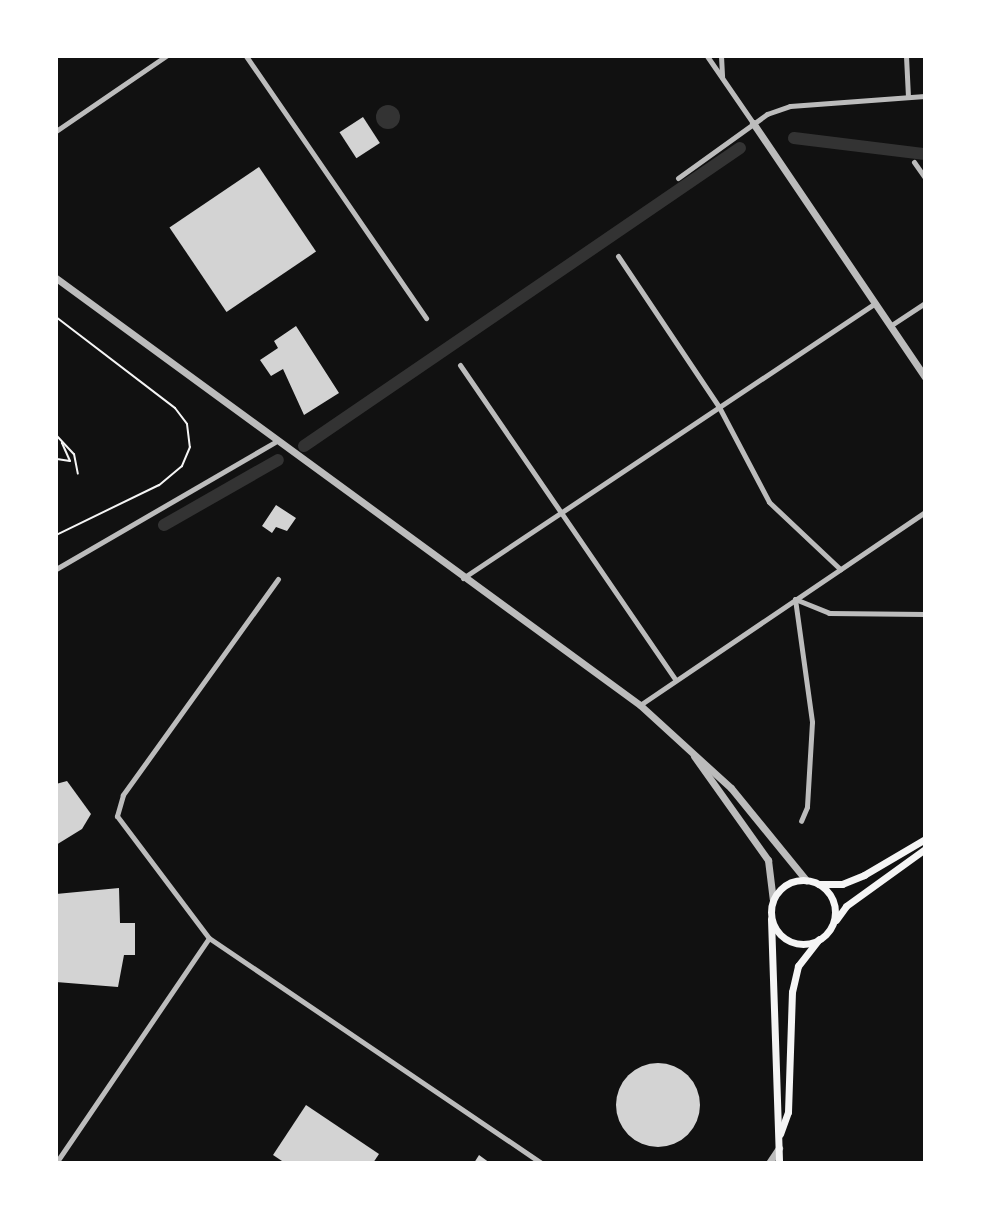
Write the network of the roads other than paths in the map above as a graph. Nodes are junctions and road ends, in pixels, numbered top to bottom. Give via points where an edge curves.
1 (166, 56) edge
2 (246, 56) edge
3 (707, 56) edge
4 (721, 56) edge
5 (906, 56) edge
6 (722, 78) junction
7 (925, 96) edge
8 (908, 97) junction
9 (753, 123) junction
10 (56, 131) edge
11 (914, 162) dead end
12 (678, 178) dead end
13 (925, 178) edge
14 (618, 256) dead end
15 (56, 278) edge
16 (875, 303) junction
17 (925, 303) edge
18 (426, 318) dead end
19 (890, 326) junction
20 (460, 365) dead end
21 (925, 377) edge
22 (719, 407) junction
23 (275, 442) junction
24 (561, 512) junction
25 (925, 512) edge
26 (56, 569) edge
27 (840, 569) junction
28 (278, 579) dead end
29 (462, 579) junction
30 (795, 599) junction
31 (925, 614) edge
32 (675, 679) junction
33 (640, 705) junction
34 (684, 741) junction
35 (801, 821) dead end
36 (925, 839) edge
37 (925, 849) edge
38 (806, 880) junction
39 (818, 884) junction
40 (773, 899) junction
41 (771, 919) junction
42 (832, 925) junction
43 (209, 938) junction
44 (819, 939) junction
45 (779, 1136) junction
46 (779, 1148) junction
47 (56, 1163) edge
48 (541, 1163) edge
49 (769, 1163) edge
50 (779, 1163) edge

1 - 10 street
2 - 18 street
3 - 6 street
4 - 6 street
5 - 8 street
6 - 9 street
7 - 8 street
8 - 9 street via 815,101
9 - 12 street
9 - 16 street
11 - 13 street
14 - 22 street
15 - 23 street
16 - 19 street
16 - 22 street
17 - 19 street
19 - 21 street
20 - 24 street
22 - 24 street
22 - 27 street via 769,502
23 - 26 street
23 - 29 street
24 - 29 street
24 - 32 street
25 - 27 street
27 - 30 street
28 - 43 street via 123,795 117,816
29 - 33 street
30 - 31 street via 829,613
30 - 32 street
30 - 35 street via 812,722 807,807
32 - 33 street
33 - 34 street
34 - 38 street via 731,788
34 - 40 street via 768,860
36 - 39 main road via 864,875 842,884
37 - 42 main road via 846,906
38 - 39 main road
38 - 40 main road via 786,884
39 - 42 main road via 831,897
40 - 41 main road
41 - 44 main road via 790,941
41 - 45 main road via 776,986 773,1094
42 - 44 main road
43 - 47 street
43 - 48 street
44 - 45 main road via 798,966 792,992 788,1112
45 - 46 main road
46 - 49 street
46 - 50 main road

